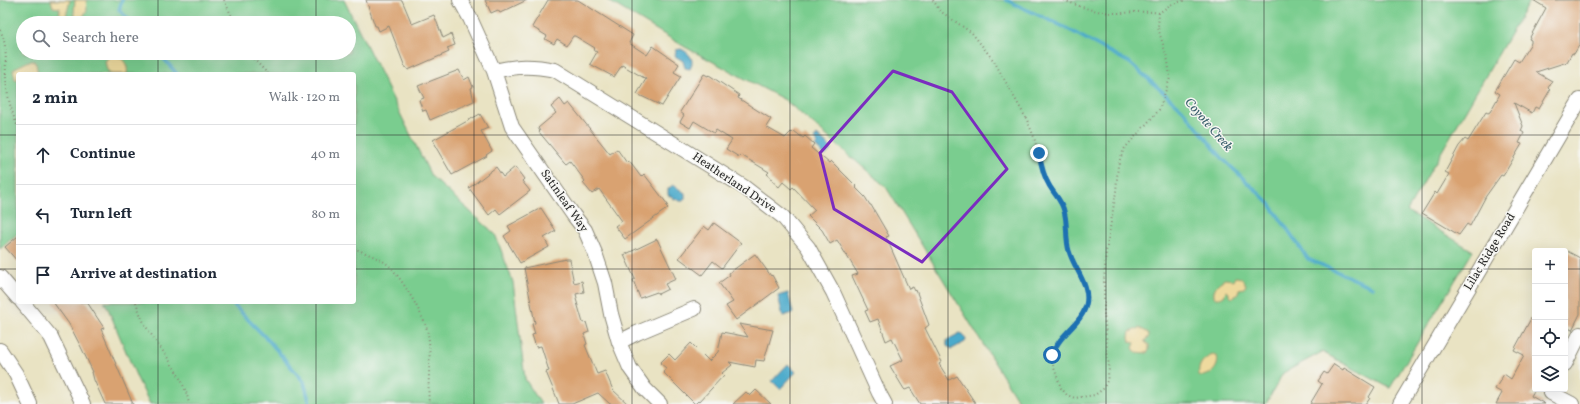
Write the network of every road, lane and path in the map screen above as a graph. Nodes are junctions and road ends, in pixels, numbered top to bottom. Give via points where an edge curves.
1 (224, 0) edge
2 (460, 0) edge
3 (933, 0) edge
4 (1064, 0) edge
5 (1185, 0) edge
6 (1158, 13) junction
7 (232, 16) edge
8 (0, 30) edge
9 (255, 60) edge
10 (494, 71) junction
11 (266, 72) edge
12 (1580, 100) edge
13 (16, 123) edge
14 (356, 249) edge
15 (0, 277) edge
16 (16, 296) edge
17 (24, 304) edge
18 (137, 304) edge
19 (694, 309) dead end
20 (1580, 334) edge
21 (619, 342) junction
22 (0, 350) edge
23 (1568, 358) edge
24 (1549, 395) edge
25 (30, 404) edge
26 (82, 404) edge
27 (189, 404) edge
28 (429, 404) edge
29 (660, 404) edge
30 (885, 404) edge
31 (1400, 404) edge
32 (1572, 404) edge

1 - 7 path
2 - 10 street, Satinleaf Way
3 - 6 path via 940,11 972,33 994,61 1027,120 1043,173 1064,210 1069,250 1088,297 1086,307 1055,346 1052,355 1061,388 1067,395 1075,398 1095,395 1103,389 1107,381 1109,369 1104,282 1118,165 1124,149 1159,110 1170,78 1168,61 1158,28
4 - 6 path via 1104,12
5 - 6 path via 1170,5
8 - 13 path via 6,54 8,97
9 - 11 path
10 - 21 street, Satinleaf Way via 512,127 586,230 605,283
10 - 30 street, Heatherland Drive via 518,66 537,66 554,70 744,187 783,217 808,247 826,279
12 - 31 street, Lilac Ridge Road
14 - 28 path via 386,263 396,272 423,321 428,333
15 - 16 street
17 - 26 street via 51,337
18 - 27 path via 147,328 187,392
19 - 21 street
20 - 23 street
21 - 29 street, Satinleaf Way via 630,368
22 - 25 street via 16,374
24 - 32 street

